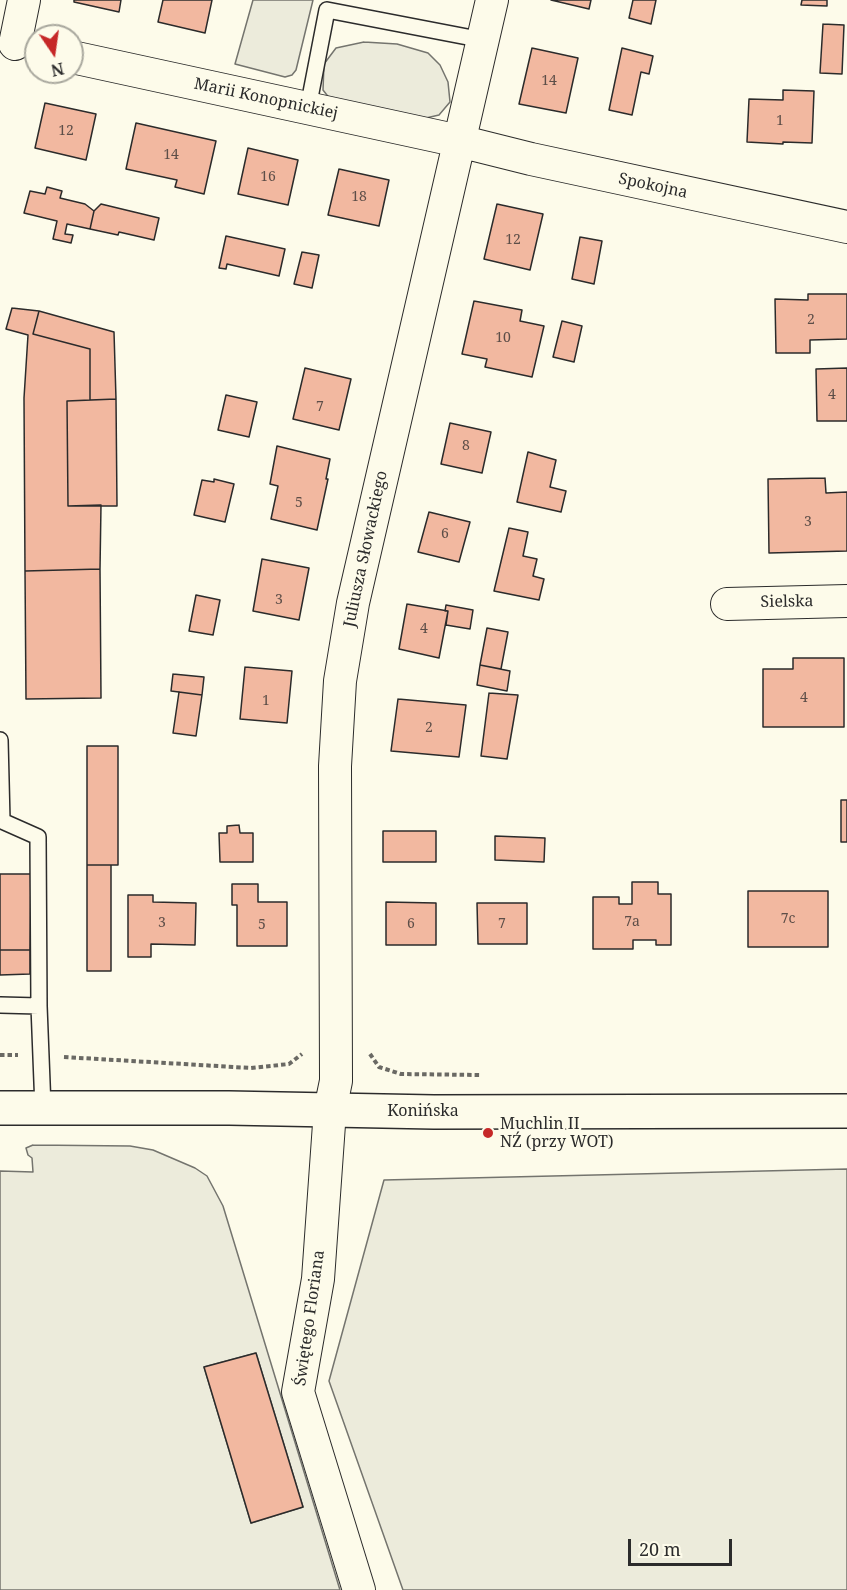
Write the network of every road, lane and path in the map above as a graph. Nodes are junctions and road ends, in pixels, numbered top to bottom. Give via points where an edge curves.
1 (24, 0) edge
2 (492, 0) edge
3 (483, 40) junction
4 (17, 45) edge
5 (84, 60) edge
6 (308, 108) junction
7 (459, 141) junction
8 (847, 227) edge
9 (847, 601) edge
10 (727, 604) dead end
11 (0, 740) edge
12 (1, 821) edge
13 (0, 1005) edge
14 (39, 1006) junction
15 (336, 1040) junction
16 (0, 1055) edge
17 (41, 1055) junction
18 (483, 1075) dead end
19 (0, 1108) edge
20 (43, 1108) junction
21 (330, 1110) junction
22 (847, 1111) edge
23 (359, 1590) edge

1 - 4 street
2 - 3 street, Juliusza Słowackiego
3 - 6 lane via 327,10
3 - 7 street, Juliusza Słowackiego
5 - 6 street, Marii Konopnickiej
6 - 7 street, Marii Konopnickiej
7 - 8 street, Spokojna
7 - 15 street, Juliusza Słowackiego via 353,603 340,681 334,766
9 - 10 street, Sielska
11 - 12 lane
12 - 14 lane via 38,837
13 - 14 lane
14 - 17 lane
15 - 17 path via 313,1040 289,1064 251,1068
15 - 18 path via 360,1040 379,1067 401,1074
15 - 21 street, Juliusza Słowackiego via 336,1081
16 - 17 path
17 - 20 lane
19 - 20 main road, Konińska
20 - 21 main road, Konińska
21 - 22 main road, Konińska
21 - 23 street, Świętego Floriana via 318,1279 298,1392

